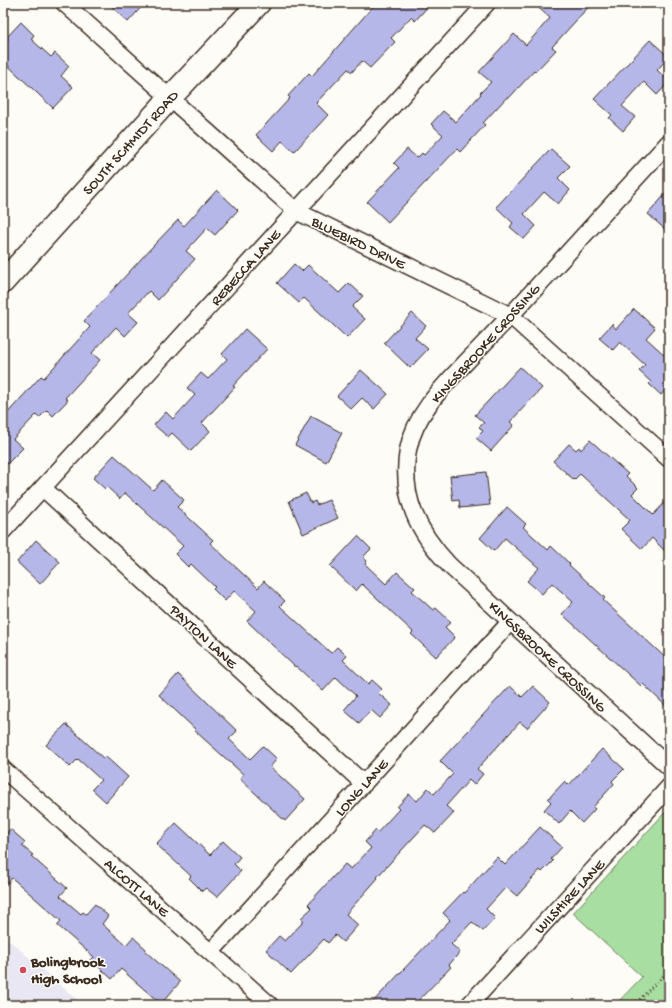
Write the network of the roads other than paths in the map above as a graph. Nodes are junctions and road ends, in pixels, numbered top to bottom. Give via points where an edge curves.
1 (64, 3) edge
2 (258, 3) edge
3 (487, 3) edge
4 (169, 99) junction
5 (669, 142) edge
6 (296, 211) junction
7 (3, 282) edge
8 (511, 316) junction
9 (669, 459) edge
10 (43, 488) junction
11 (3, 531) edge
12 (510, 622) junction
13 (669, 767) edge
14 (3, 769) edge
15 (364, 784) junction
16 (669, 787) edge
17 (211, 952) junction
18 (270, 1005) edge
19 (468, 1005) edge

1 - 4 street, BLUEBIRD DRIVE
2 - 4 street, SOUTH SCHMIDT ROAD
3 - 6 street, REBECCA LANE
4 - 6 street, BLUEBIRD DRIVE
4 - 7 street, SOUTH SCHMIDT ROAD
5 - 8 street, KINGSBROOKE CROSSING
6 - 8 street, BLUEBIRD DRIVE
6 - 10 street, REBECCA LANE
8 - 9 street, BLUEBIRD DRIVE
8 - 12 street, KINGSBROOKE CROSSING via 441,388 426,408 408,449 406,480 412,508 434,549
10 - 11 street, REBECCA LANE
10 - 15 street, PAYTON LANE
12 - 13 street, KINGSBROOKE CROSSING
12 - 15 street, LONG LANE
14 - 17 street, ALCOTT LANE
15 - 17 street, LONG LANE
16 - 19 street, WILSHIRE LANE
17 - 18 street, ALCOTT LANE

